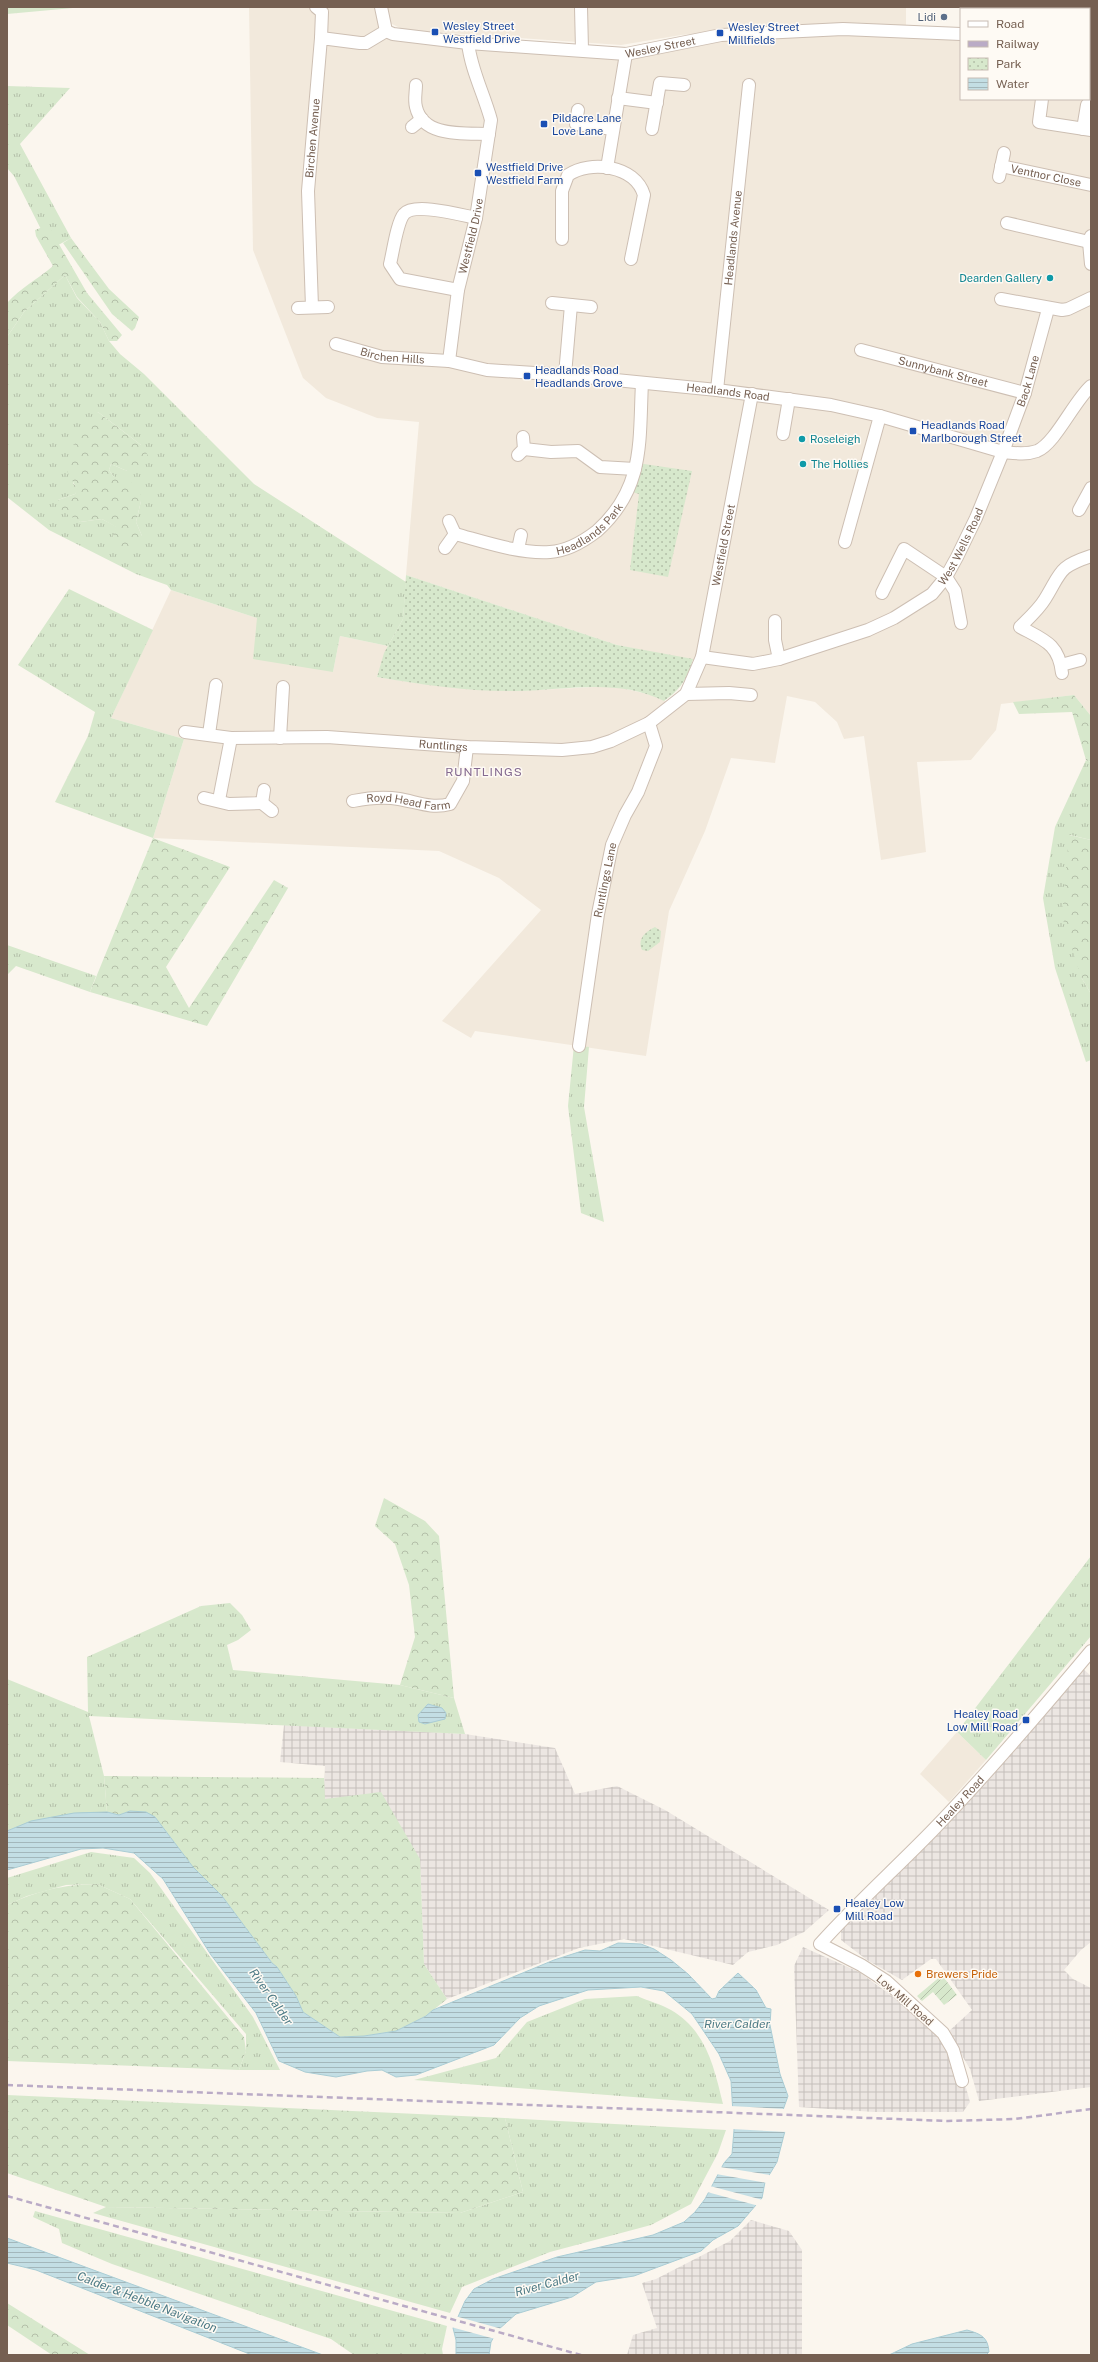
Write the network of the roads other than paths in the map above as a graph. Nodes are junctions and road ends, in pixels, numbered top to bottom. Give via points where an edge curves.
1 (316, 7) edge
2 (381, 7) edge
3 (581, 7) edge
4 (386, 31) junction
5 (960, 34) edge
6 (321, 38) junction
7 (468, 43) junction
8 (582, 50) junction
9 (626, 54) junction
10 (416, 85) dead end
11 (684, 85) dead end
12 (749, 85) dead end
13 (618, 98) junction
14 (1042, 100) edge
15 (656, 103) junction
16 (1087, 105) dead end
17 (578, 110) dead end
18 (422, 119) junction
19 (412, 127) dead end
20 (613, 129) junction
21 (652, 129) dead end
22 (1087, 130) edge
23 (489, 134) junction
24 (1004, 153) dead end
25 (607, 168) junction
26 (1091, 185) edge
27 (476, 218) junction
28 (1007, 223) dead end
29 (558, 231) dead end
30 (1090, 238) edge
31 (631, 259) dead end
32 (1091, 264) edge
33 (458, 290) junction
34 (1001, 298) dead end
35 (1091, 298) edge
36 (552, 303) dead end
37 (571, 305) junction
38 (312, 307) junction
39 (328, 307) dead end
40 (592, 307) dead end
41 (298, 308) dead end
42 (1048, 309) junction
43 (336, 344) dead end
44 (861, 350) dead end
45 (449, 361) junction
46 (565, 375) junction
47 (642, 383) junction
48 (1091, 386) edge
49 (717, 390) junction
50 (1025, 393) junction
51 (752, 394) junction
52 (789, 399) junction
53 (880, 416) junction
54 (783, 434) dead end
55 (522, 447) dead end
56 (1003, 452) junction
57 (635, 469) junction
58 (1091, 488) edge
59 (1079, 510) dead end
60 (449, 521) dead end
61 (455, 534) junction
62 (521, 535) dead end
63 (845, 542) dead end
64 (445, 548) dead end
65 (518, 549) junction
66 (1091, 556) edge
67 (946, 577) junction
68 (882, 593) dead end
69 (775, 621) dead end
70 (961, 623) dead end
71 (702, 657) junction
72 (779, 659) junction
73 (1080, 660) dead end
74 (216, 685) dead end
75 (283, 687) dead end
76 (686, 694) junction
77 (751, 695) dead end
78 (649, 722) junction
79 (185, 732) dead end
80 (208, 734) junction
81 (231, 738) junction
82 (280, 738) junction
83 (467, 747) junction
84 (264, 790) dead end
85 (204, 798) dead end
86 (220, 800) junction
87 (353, 801) dead end
88 (262, 803) junction
89 (272, 811) dead end
90 (579, 1046) dead end
91 (1091, 1651) edge
92 (820, 1944) joint
93 (962, 2081) dead end

1 - 6 street, Birchen Avenue via 322,12
2 - 4 street
3 - 8 street
4 - 6 street via 360,44
4 - 7 street, Wesley Street
5 - 9 street, Wesley Street via 843,29 721,35
6 - 38 street, Birchen Avenue via 308,191
7 - 8 street, Wesley Street
7 - 23 street, Westfield Drive via 472,69 491,120
8 - 9 street, Wesley Street
9 - 13 street
10 - 18 street via 416,108
11 - 15 street via 660,83
12 - 49 street, Headlands Avenue
13 - 15 street
13 - 20 street
14 - 22 street via 1039,122
15 - 21 street
16 - 22 street
17 - 20 street via 576,124
18 - 19 street
18 - 23 street via 440,131
20 - 25 street
23 - 27 street, Westfield Drive
24 - 26 street, Ventnor Close via 1000,171
25 - 29 street via 584,168 568,176 562,191
25 - 31 street via 628,174 642,187 644,195 639,214 641,239
27 - 33 street, Westfield Drive
27 - 33 street via 420,208 408,211 401,218 390,264 400,279
28 - 30 street
30 - 32 street
33 - 45 street, Westfield Drive
34 - 42 street
35 - 42 street via 1068,309
36 - 37 street
37 - 40 street
37 - 46 street
38 - 39 street
38 - 41 street
42 - 50 street, Back Lane
43 - 45 street, Birchen Hills via 382,358
44 - 50 street, Sunnybank Street
45 - 46 street, Headlands Road via 487,370
46 - 47 street, Headlands Road
47 - 49 street, Headlands Road
47 - 57 street, Headlands Park
48 - 56 street via 1047,444 1037,451 1021,454
49 - 51 street, Headlands Road
50 - 56 street, Back Lane
51 - 52 street, Headlands Road
51 - 71 street, Westfield Street
52 - 53 street, Headlands Road
52 - 54 street
53 - 56 street, Headlands Road
53 - 63 street
55 - 57 street via 550,452 578,451 600,467
56 - 67 street, West Wells Road via 976,518
57 - 65 street, Headlands Park via 629,491 620,506 608,521 583,542 551,552
58 - 59 street
60 - 61 street
61 - 64 street
61 - 65 street, Headlands Park via 488,544
62 - 65 street
66 - 73 street via 1072,562 1060,572 1045,600 1020,627 1051,644 1056,650 1062,669
67 - 68 street via 904,549
67 - 70 street via 954,591
67 - 72 street, West Wells Road via 924,601 894,618 850,637
69 - 72 street via 775,645
71 - 72 street, West Wells Road via 753,664
71 - 76 street, Westfield Street
74 - 80 street
75 - 82 street
76 - 77 street
76 - 78 street, Runtlings
78 - 83 street, Runtlings via 611,741 592,747 562,750
78 - 90 street, Runtlings Lane via 656,746 638,792 612,845 597,921
79 - 80 street, Runtlings
80 - 81 street, Runtlings
81 - 82 street, Runtlings
81 - 86 street
82 - 83 street, Runtlings via 327,737
83 - 87 street, Royd Head Farm via 463,781 450,804 427,807 418,802 383,797
84 - 88 street
85 - 86 street
86 - 88 street via 229,804
88 - 89 street
91 - 92 street, Healey Road via 943,1819 859,1901
92 - 93 street, Low Mill Road via 861,1964 886,1981 943,2034 953,2050

